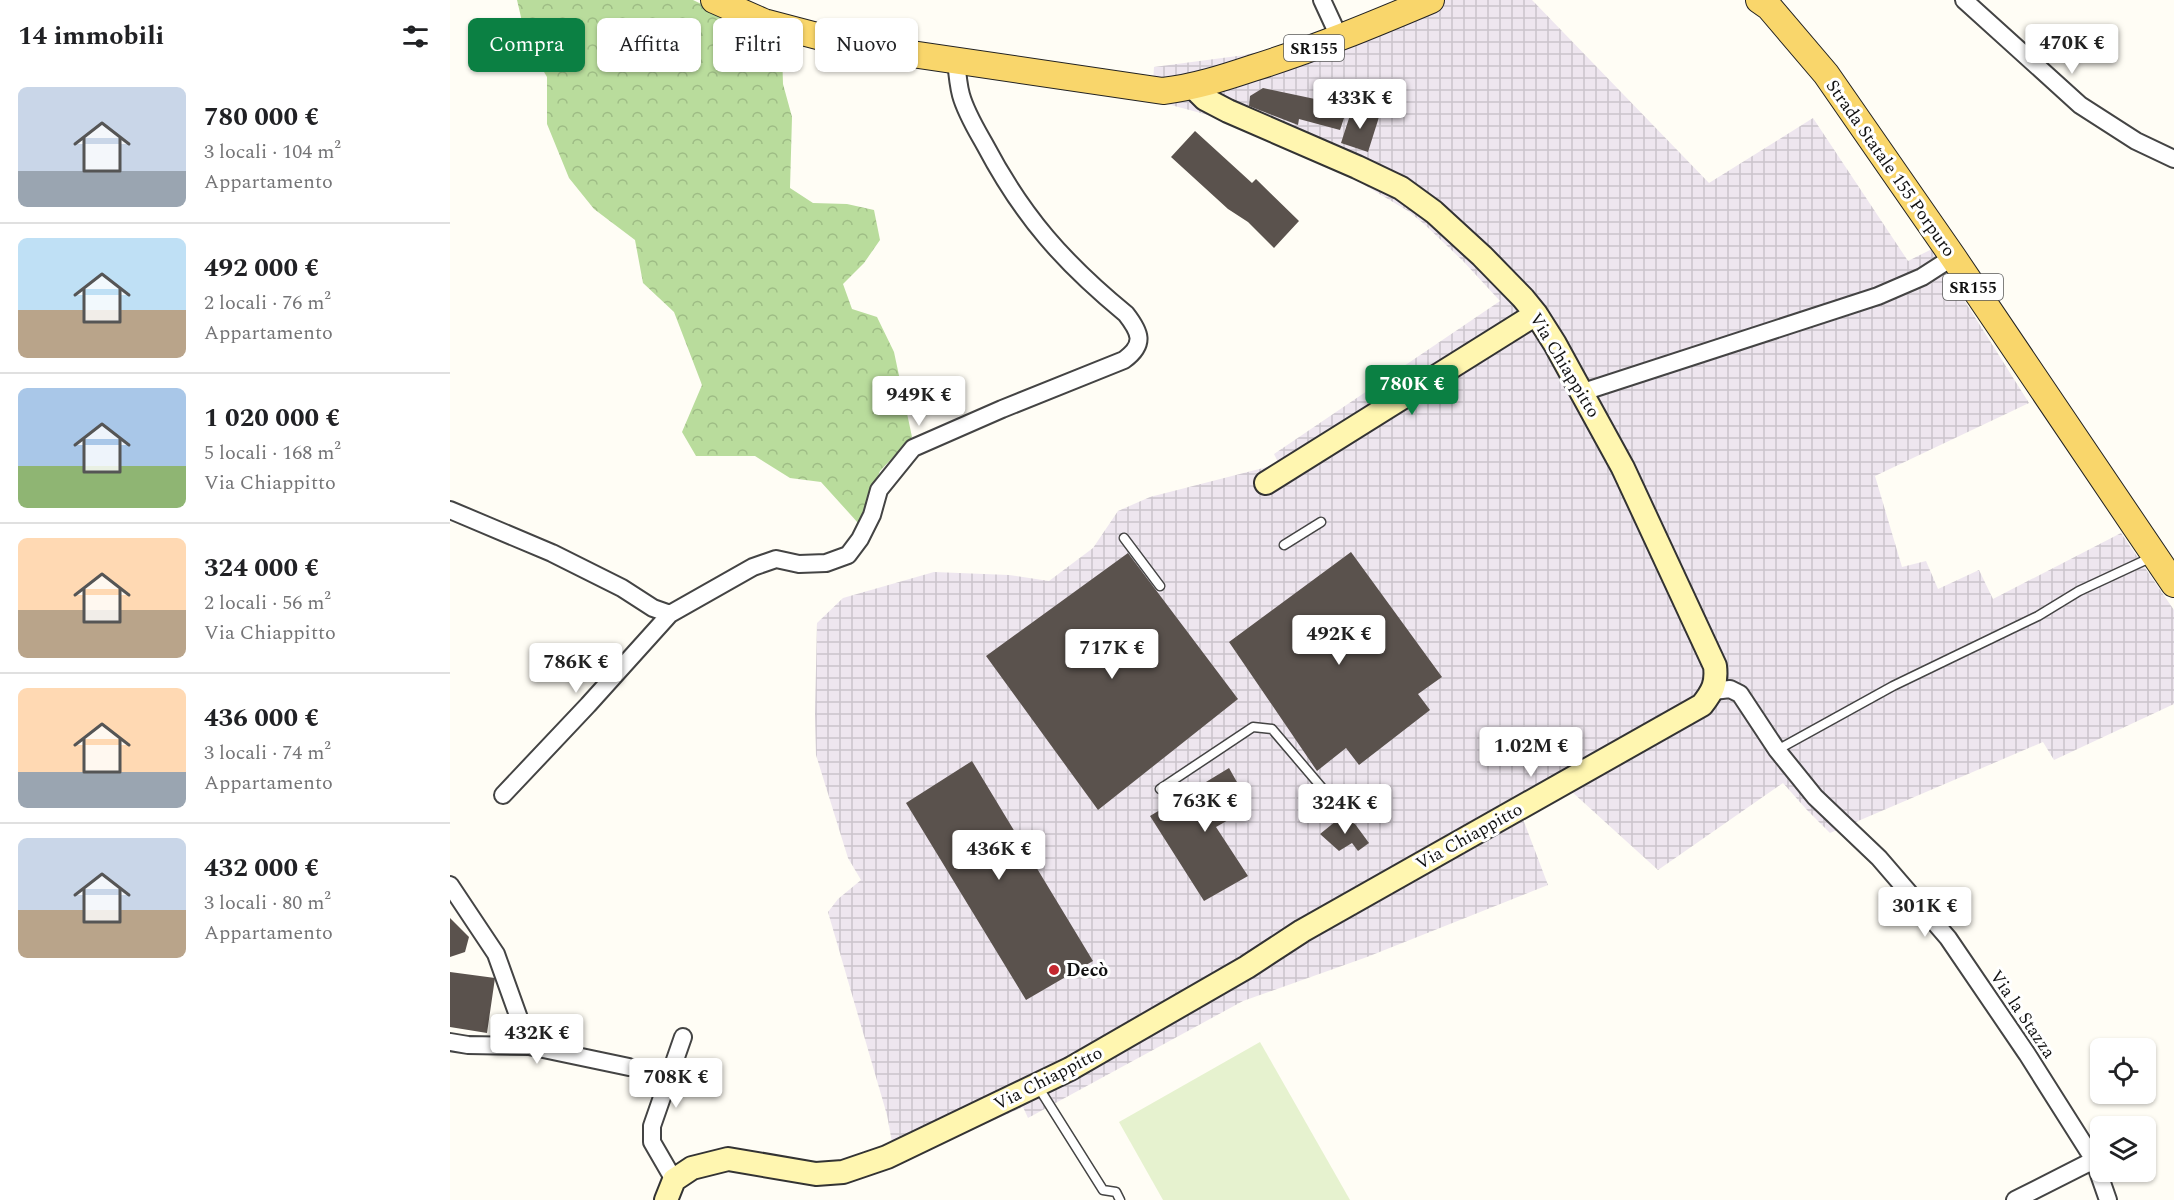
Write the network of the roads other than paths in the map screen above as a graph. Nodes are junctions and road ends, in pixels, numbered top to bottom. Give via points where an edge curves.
1 (714, 0) edge
2 (1322, 0) edge
3 (1431, 0) edge
4 (1759, 0) edge
5 (1964, 0) edge
6 (1340, 39) junction
7 (956, 59) junction
8 (1193, 87) junction
9 (2174, 159) edge
10 (1953, 257) junction
11 (1536, 314) junction
12 (1582, 392) junction
13 (1266, 483) dead end
14 (450, 510) edge
15 (1321, 522) dead end
16 (1124, 538) dead end
17 (1284, 544) dead end
18 (2155, 556) junction
19 (2174, 584) edge
20 (1160, 586) dead end
21 (670, 614) junction
22 (1714, 691) junction
23 (1777, 750) junction
24 (1160, 789) dead end
25 (503, 795) dead end
26 (1354, 797) dead end
27 (450, 885) edge
28 (683, 1037) dead end
29 (450, 1042) edge
30 (529, 1046) junction
31 (629, 1067) dead end
32 (1037, 1084) junction
33 (2090, 1154) edge
34 (2090, 1162) edge
35 (2102, 1182) edge
36 (670, 1190) edge
37 (1120, 1200) edge
38 (2015, 1200) edge
39 (2108, 1200) edge

1 - 7 main road, SR155 via 764,22 821,37
2 - 6 street
3 - 6 main road, SR155
4 - 10 main road, Strada Statale 155 Porpuro / SR155 via 1783,22 1826,74
5 - 9 street via 2080,105 2136,141
6 - 8 main road, SR155
7 - 8 main road, SR155 via 1164,91
7 - 21 street via 961,95 1002,175 1033,223 1057,251 1126,314 1135,326 1139,344 1124,360 913,448 879,490 872,515 848,555 825,563 799,564 776,559 753,567
8 - 11 street, Via Chiappitto via 1205,99 1228,111 1401,188 1474,249
10 - 12 street via 1922,277 1878,296
10 - 18 main road, Strada Statale 155 Porpuro / SR155
11 - 12 street, Via Chiappitto
11 - 13 street
12 - 22 street, Via Chiappitto via 1623,468 1715,666
14 - 21 street via 552,553
15 - 17 lane
16 - 20 lane
18 - 19 main road, Strada Statale 155 Porpuro / SR155
18 - 23 lane via 1893,686
21 - 25 street
22 - 23 street, Via la Stazza via 1730,688 1740,694
22 - 32 street, Via Chiappitto via 1702,705 1302,931 1070,1069
23 - 33 street, Via la Stazza via 1815,797 1879,858 1948,938
24 - 26 lane via 1253,727 1272,729 1323,789
27 - 30 street via 496,954
28 - 36 street via 652,1126 652,1142
29 - 30 street
30 - 31 street
32 - 36 street, Via Chiappitto via 887,1156 843,1172 816,1174 728,1159 692,1168
32 - 37 lane via 1104,1190 1116,1192
34 - 38 street
35 - 39 street, Via la Stazza

